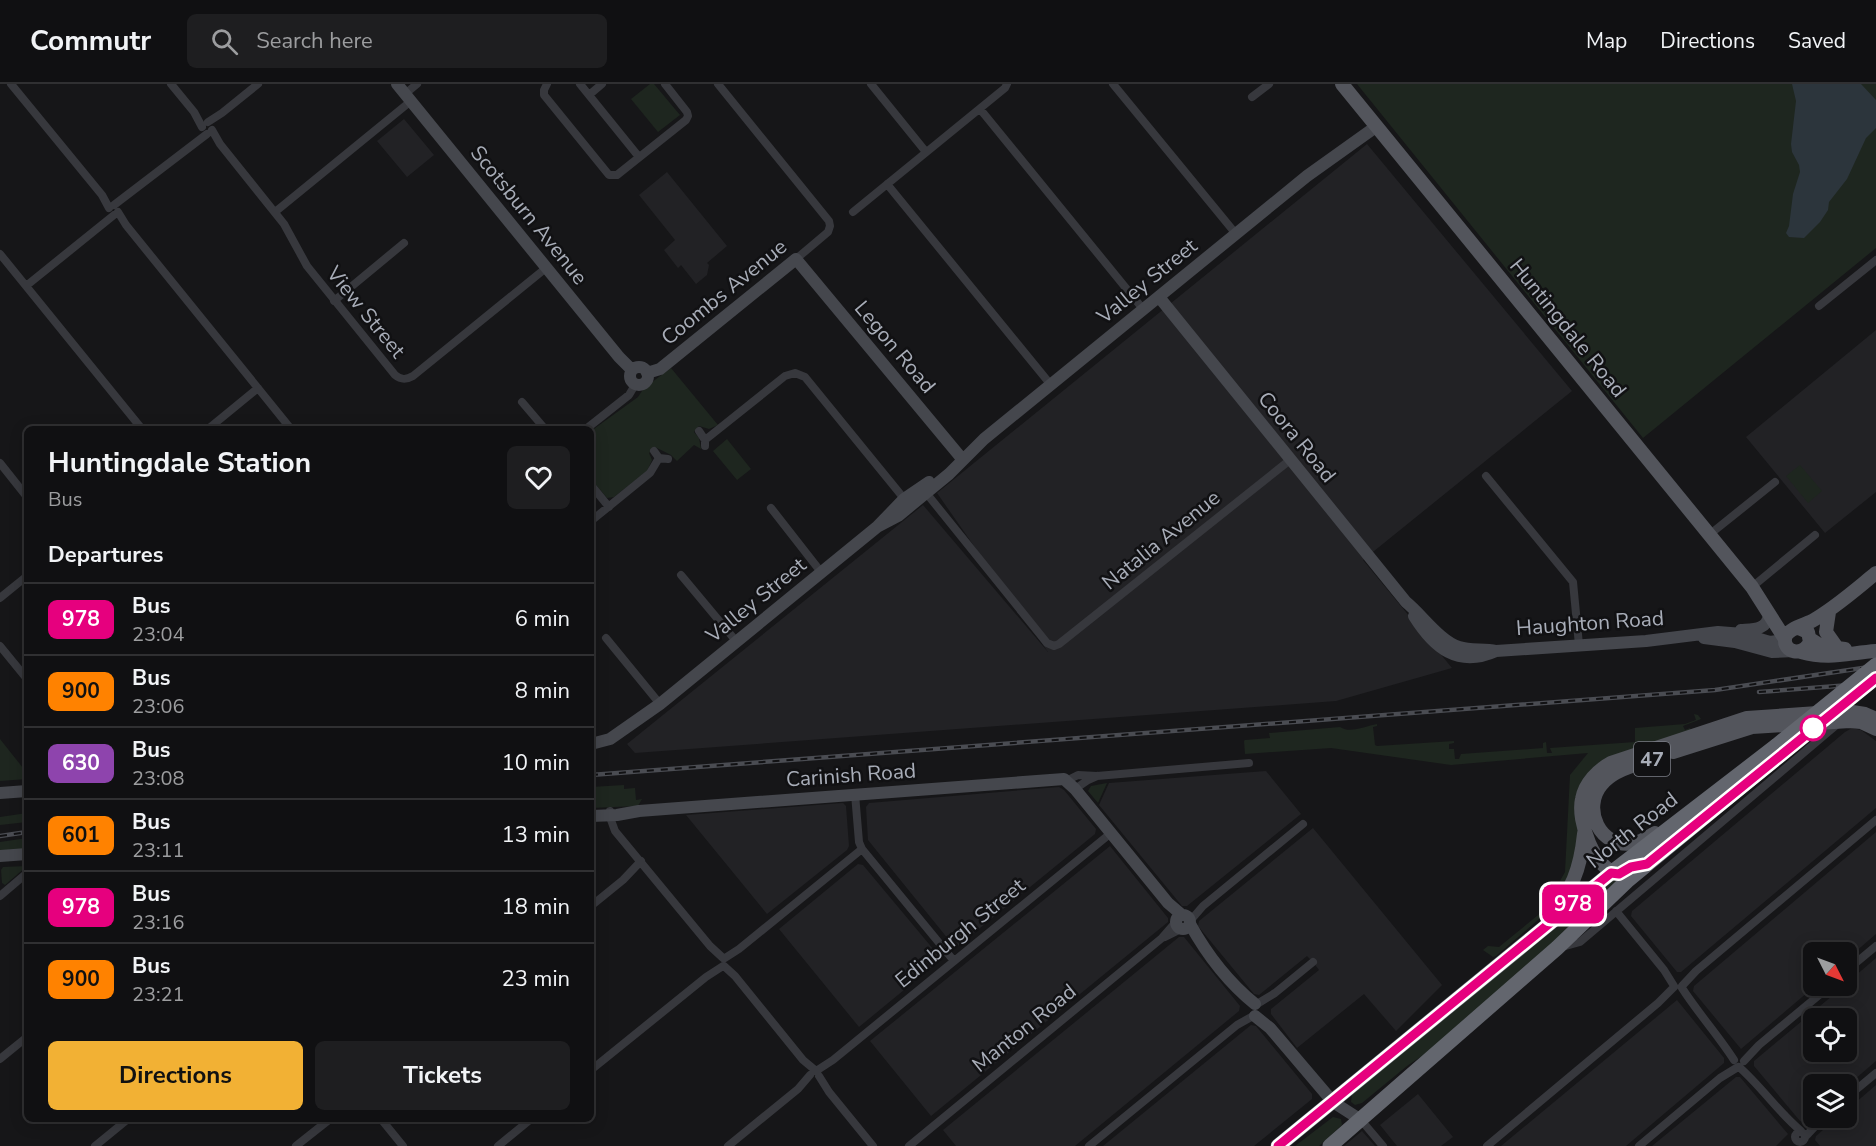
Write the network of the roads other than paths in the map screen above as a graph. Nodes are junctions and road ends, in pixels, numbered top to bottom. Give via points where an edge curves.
1 (11, 84) edge
2 (171, 84) edge
3 (258, 84) edge
4 (417, 84) edge
5 (547, 84) edge
6 (580, 84) edge
7 (602, 84) edge
8 (666, 84) edge
9 (718, 84) edge
10 (871, 84) edge
11 (1113, 84) edge
12 (1269, 84) edge
13 (1342, 84) edge
14 (1006, 86) edge
15 (405, 93) edge
16 (589, 95) junction
17 (1252, 97) dead end
18 (980, 109) junction
19 (1374, 123) junction
20 (207, 128) junction
21 (926, 152) junction
22 (639, 157) junction
23 (887, 184) junction
24 (114, 210) junction
25 (275, 212) junction
26 (853, 212) dead end
27 (1236, 234) junction
28 (404, 243) dead end
29 (0, 254) edge
30 (796, 259) junction
31 (1876, 260) edge
32 (546, 268) junction
33 (26, 286) junction
34 (1159, 297) junction
35 (334, 301) junction
36 (1819, 306) dead end
37 (1143, 309) junction
38 (632, 370) junction
39 (647, 373) junction
40 (635, 385) junction
41 (1051, 385) junction
42 (258, 388) junction
43 (522, 402) dead end
44 (140, 426) edge
45 (212, 426) edge
46 (289, 426) edge
47 (542, 426) edge
48 (590, 426) edge
49 (699, 431) dead end
50 (660, 456) dead end
51 (961, 457) junction
52 (1290, 460) junction
53 (0, 463) edge
54 (1486, 476) dead end
55 (1775, 482) dead end
56 (594, 489) edge
57 (923, 490) junction
58 (24, 492) edge
59 (907, 502) junction
60 (609, 507) junction
61 (771, 508) dead end
62 (594, 519) edge
63 (1709, 535) junction
64 (1815, 535) dead end
65 (821, 572) junction
66 (1876, 573) edge
67 (681, 575) dead end
68 (24, 578) edge
69 (1752, 587) junction
70 (0, 598) edge
71 (1761, 598) junction
72 (1829, 612) junction
73 (1769, 616) junction
74 (1722, 632) junction
75 (1791, 634) junction
76 (1687, 637) junction
77 (606, 638) dead end
78 (1810, 639) junction
79 (736, 641) junction
80 (1579, 645) junction
81 (0, 646) edge
82 (1446, 646) joint
83 (1838, 649) junction
84 (1872, 650) edge
85 (1798, 652) junction
86 (1876, 665) edge
87 (24, 675) edge
88 (1876, 678) edge
89 (660, 704) junction
90 (1876, 719) edge
91 (1840, 722) junction
92 (1876, 729) edge
93 (612, 742) junction
94 (594, 744) edge
95 (594, 749) edge
96 (1249, 763) dead end
97 (1070, 785) junction
98 (24, 791) edge
99 (0, 793) edge
100 (855, 794) junction
101 (594, 811) edge
102 (613, 812) junction
103 (594, 815) edge
104 (1876, 819) edge
105 (1676, 823) junction
106 (1303, 824) dead end
107 (1585, 830) junction
108 (1111, 833) junction
109 (861, 849) junction
110 (24, 854) edge
111 (0, 856) edge
112 (1649, 863) junction
113 (643, 864) junction
114 (1611, 873) junction
115 (24, 876) edge
116 (1646, 885) junction
117 (0, 896) edge
118 (594, 904) edge
119 (1616, 911) junction
120 (1183, 922) junction
121 (1536, 935) junction
122 (1876, 946) edge
123 (1557, 948) junction
124 (954, 961) junction
125 (724, 962) junction
126 (1313, 962) dead end
127 (1857, 962) edge
128 (1678, 987) junction
129 (1818, 996) edge
130 (1255, 1010) junction
131 (24, 1039) edge
132 (0, 1059) edge
133 (1739, 1062) junction
134 (594, 1068) edge
135 (1876, 1073) edge
136 (815, 1075) junction
137 (1857, 1089) edge
138 (1333, 1102) junction
139 (1361, 1120) junction
140 (124, 1122) edge
141 (326, 1122) edge
142 (383, 1122) edge
143 (527, 1122) edge
144 (1812, 1128) edge
145 (1800, 1140) edge
146 (95, 1146) edge
147 (297, 1146) edge
148 (403, 1146) edge
149 (498, 1146) edge
150 (728, 1146) edge
151 (873, 1146) edge
152 (909, 1146) edge
153 (1089, 1146) edge
154 (1278, 1146) edge
155 (1330, 1146) edge
156 (1383, 1146) edge
157 (1487, 1146) edge
158 (1639, 1146) edge

1 - 24 street
2 - 20 street, View Street
3 - 20 street
4 - 15 street
5 - 22 street via 544,95 609,175 617,175
6 - 16 street
7 - 16 street
8 - 22 street via 688,116
9 - 30 street, Coombs Avenue via 827,217 828,232
10 - 21 street
11 - 27 street
12 - 17 street
13 - 19 main road, Huntingdale Road
14 - 18 street
15 - 25 street
15 - 32 street, Scotsburn Avenue
16 - 22 street
18 - 21 street
18 - 37 street
19 - 27 street, Valley Street
19 - 63 main road, Huntingdale Road
20 - 24 street
20 - 25 street, View Street
21 - 23 street
23 - 26 street
23 - 41 street
24 - 33 street
24 - 42 street
25 - 35 street, View Street via 304,262
27 - 34 street, Valley Street
28 - 35 street
29 - 33 street
30 - 39 street, Coombs Avenue via 660,369
30 - 51 street, Legon Road
31 - 36 street
32 - 35 street, View Street via 406,379 395,375
32 - 38 street, Scotsburn Avenue
33 - 44 street
34 - 37 street, Valley Street
34 - 52 street, Coora Road
37 - 41 street, Valley Street
38 - 39 street via 640,367
38 - 40 street via 630,379
39 - 40 street via 646,382
40 - 48 street via 629,395
41 - 51 street, Valley Street
42 - 45 street
42 - 46 street
43 - 47 street
49 - 59 street via 705,443 785,376 795,373 805,377
50 - 60 street via 650,473
51 - 57 street, Valley Street
52 - 57 street, Natalia Avenue via 1054,646 1047,643
52 - 82 street, Coora Road
53 - 58 street
54 - 80 street via 1573,582
55 - 63 street
56 - 60 street
57 - 59 street, Valley Street
59 - 65 street, Valley Street
60 - 62 street
61 - 65 street
63 - 69 main road, Huntingdale Road
64 - 69 street
65 - 79 street, Valley Street
66 - 72 main road
67 - 79 street
68 - 70 street
69 - 71 main road, Huntingdale Road
71 - 73 main road, Huntingdale Road
71 - 75 main road, Huntingdale Road
72 - 75 main road
72 - 78 main road
72 - 83 main road via 1826,632
73 - 74 street via 1759,628
73 - 75 main road, Huntingdale Road
74 - 75 street, Haughton Road via 1770,642
74 - 76 street, Haughton Road
75 - 78 main road via 1808,633
75 - 85 main road via 1787,646
76 - 80 street, Haughton Road
76 - 85 street, Haughton Road via 1735,642 1772,652
77 - 89 street
78 - 83 main road, Haughton Road
78 - 85 main road via 1808,646
79 - 89 street, Valley Street
80 - 82 street, Haughton Road via 1496,651
81 - 87 street
83 - 84 main road, Haughton Road
84 - 85 main road, Haughton Road via 1831,657
86 - 105 highway, North Road, bridge
88 - 112 highway, North Road
89 - 93 street, Valley Street
90 - 107 main road, 47 via 1846,711 1747,718 1611,763 1596,774 1585,791 1581,810
91 - 92 main road, 47 via 1861,722
91 - 105 main road, 47 via 1741,730 1623,768 1603,782 1594,796 1596,824 1616,842 1636,842
91 - 116 street, North Road
93 - 94 street
93 - 95 street
96 - 97 street via 1097,776
97 - 100 street, Carinish Road via 1060,779
97 - 108 street
98 - 99 street
100 - 102 street, Carinish Road
100 - 109 street
101 - 102 street, Carinish Road
102 - 103 street, Carinish Road
102 - 113 street via 620,835
104 - 128 street
105 - 114 highway, North Road
106 - 120 street, Manton Road
107 - 114 main road, 47 via 1600,862
107 - 121 main road via 1581,860 1571,887
108 - 120 street
108 - 124 street, Edinburgh Street
109 - 124 street
109 - 125 street
110 - 111 street
112 - 114 main road via 1619,874
112 - 116 street, North Road
112 - 123 highway, North Road
113 - 118 street
113 - 125 street
114 - 121 highway, North Road
115 - 117 street
116 - 119 street, North Road
119 - 123 street, North Road via 1580,942
119 - 128 street
120 - 130 street
120 - 152 street, Manton Road
121 - 138 highway, North Road
122 - 127 street
123 - 139 highway, North Road
124 - 136 street, Edinburgh Street
125 - 134 street
125 - 136 street
126 - 130 street
128 - 133 street
128 - 157 street
129 - 133 street
130 - 138 street
130 - 153 street
131 - 132 street
133 - 145 street
133 - 158 street
135 - 137 street
136 - 150 street, Edinburgh Street
136 - 151 street
138 - 139 street
138 - 154 highway, North Road
139 - 155 highway, North Road
139 - 156 street
140 - 146 street
141 - 147 street
142 - 148 street
143 - 149 street
144 - 145 street

